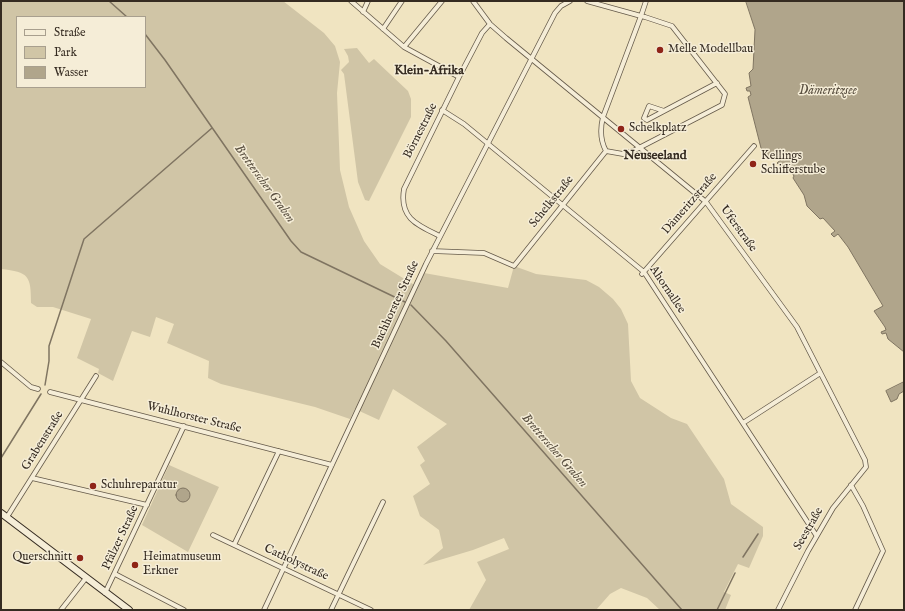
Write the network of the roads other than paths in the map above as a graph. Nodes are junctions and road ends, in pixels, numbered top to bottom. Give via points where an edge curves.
1 (352, 1) edge
2 (368, 1) edge
3 (402, 1) edge
4 (442, 1) edge
5 (473, 1) edge
6 (570, 1) edge
7 (587, 1) edge
8 (646, 1) edge
9 (363, 12) junction
10 (641, 16) junction
11 (490, 24) junction
12 (383, 29) junction
13 (404, 47) junction
14 (531, 59) junction
15 (459, 77) junction
16 (717, 83) junction
17 (442, 110) junction
18 (664, 111) junction
19 (603, 117) junction
20 (487, 144) junction
21 (754, 146) dead end
22 (640, 148) junction
23 (606, 151) junction
24 (706, 202) junction
25 (562, 206) junction
26 (440, 236) junction
27 (432, 251) junction
28 (643, 273) junction
29 (1, 362) edge
30 (820, 374) junction
31 (96, 376) dead end
32 (38, 389) dead end
33 (50, 392) dead end
34 (81, 400) junction
35 (743, 423) junction
36 (184, 426) junction
37 (278, 451) junction
38 (866, 464) joint
39 (332, 465) junction
40 (32, 478) junction
41 (852, 485) junction
42 (383, 502) dead end
43 (147, 505) junction
44 (1, 513) edge
45 (7, 517) junction
46 (213, 535) dead end
47 (816, 536) junction
48 (234, 545) junction
49 (284, 568) junction
50 (115, 574) junction
51 (86, 578) junction
52 (105, 593) junction
53 (339, 594) junction
54 (61, 610) edge
55 (129, 610) edge
56 (184, 610) edge
57 (264, 610) edge
58 (331, 610) edge
59 (371, 610) edge
60 (778, 610) edge
61 (854, 610) edge

1 - 9 street
2 - 9 street
3 - 12 street
4 - 13 street
5 - 11 street, Uferstraße
6 - 14 street, Buchhorster Straße via 555,13
7 - 10 street
8 - 10 street
9 - 12 street
10 - 16 street via 672,26
10 - 19 street
11 - 14 street, Uferstraße
11 - 15 street, Börnestraße via 482,33
12 - 13 street
13 - 15 street
14 - 19 street, Uferstraße
14 - 20 street, Buchhorster Straße
15 - 17 street, Börnestraße
16 - 18 street
16 - 22 street via 725,94 722,105
17 - 20 street, Ahornallee via 464,124
17 - 26 street, Börnestraße via 406,182 402,200 403,208 413,220
18 - 18 street via 649,106 644,118 647,120
19 - 22 street, Uferstraße
19 - 23 street via 601,137
20 - 25 street, Ahornallee
20 - 26 street, Buchhorster Straße
21 - 24 street, Dämeritzstraße
22 - 23 street via 623,154
22 - 24 street, Uferstraße
23 - 25 street, Schelkstraße
24 - 28 street, Dämeritzstraße
24 - 30 street, Uferstraße via 796,327
25 - 27 street, Schelkstraße via 514,266 484,253
25 - 28 street, Ahornallee
26 - 27 street, Buchhorster Straße
27 - 39 street, Buchhorster Straße
28 - 35 street, Ahornallee
29 - 32 street via 31,387
30 - 35 street
30 - 38 street, Uferstraße
31 - 34 street, Grabenstraße
33 - 34 street, Wuhlhorster Straße
34 - 36 street, Wuhlhorster Straße
34 - 40 street, Grabenstraße
35 - 47 street, Ahornallee
36 - 37 street, Wuhlhorster Straße
36 - 43 street, Pfälzer Straße
37 - 39 street, Wuhlhorster Straße
37 - 48 street
38 - 41 street, Seestraße
39 - 49 street, Buchhorster Straße
40 - 43 street
40 - 45 street, Grabenstraße
41 - 47 street, Seestraße via 833,508
41 - 61 street via 883,552
42 - 53 street
43 - 50 street, Pfälzer Straße
44 - 45 main road
45 - 51 main road
46 - 48 street, Catholystraße
47 - 60 street, Seestraße
48 - 49 street, Catholystraße
49 - 53 street, Catholystraße
49 - 57 street, Buchhorster Straße
50 - 52 street, Pfälzer Straße
50 - 56 street
51 - 52 main road
51 - 54 street
52 - 55 main road
53 - 58 street
53 - 59 street, Catholystraße

